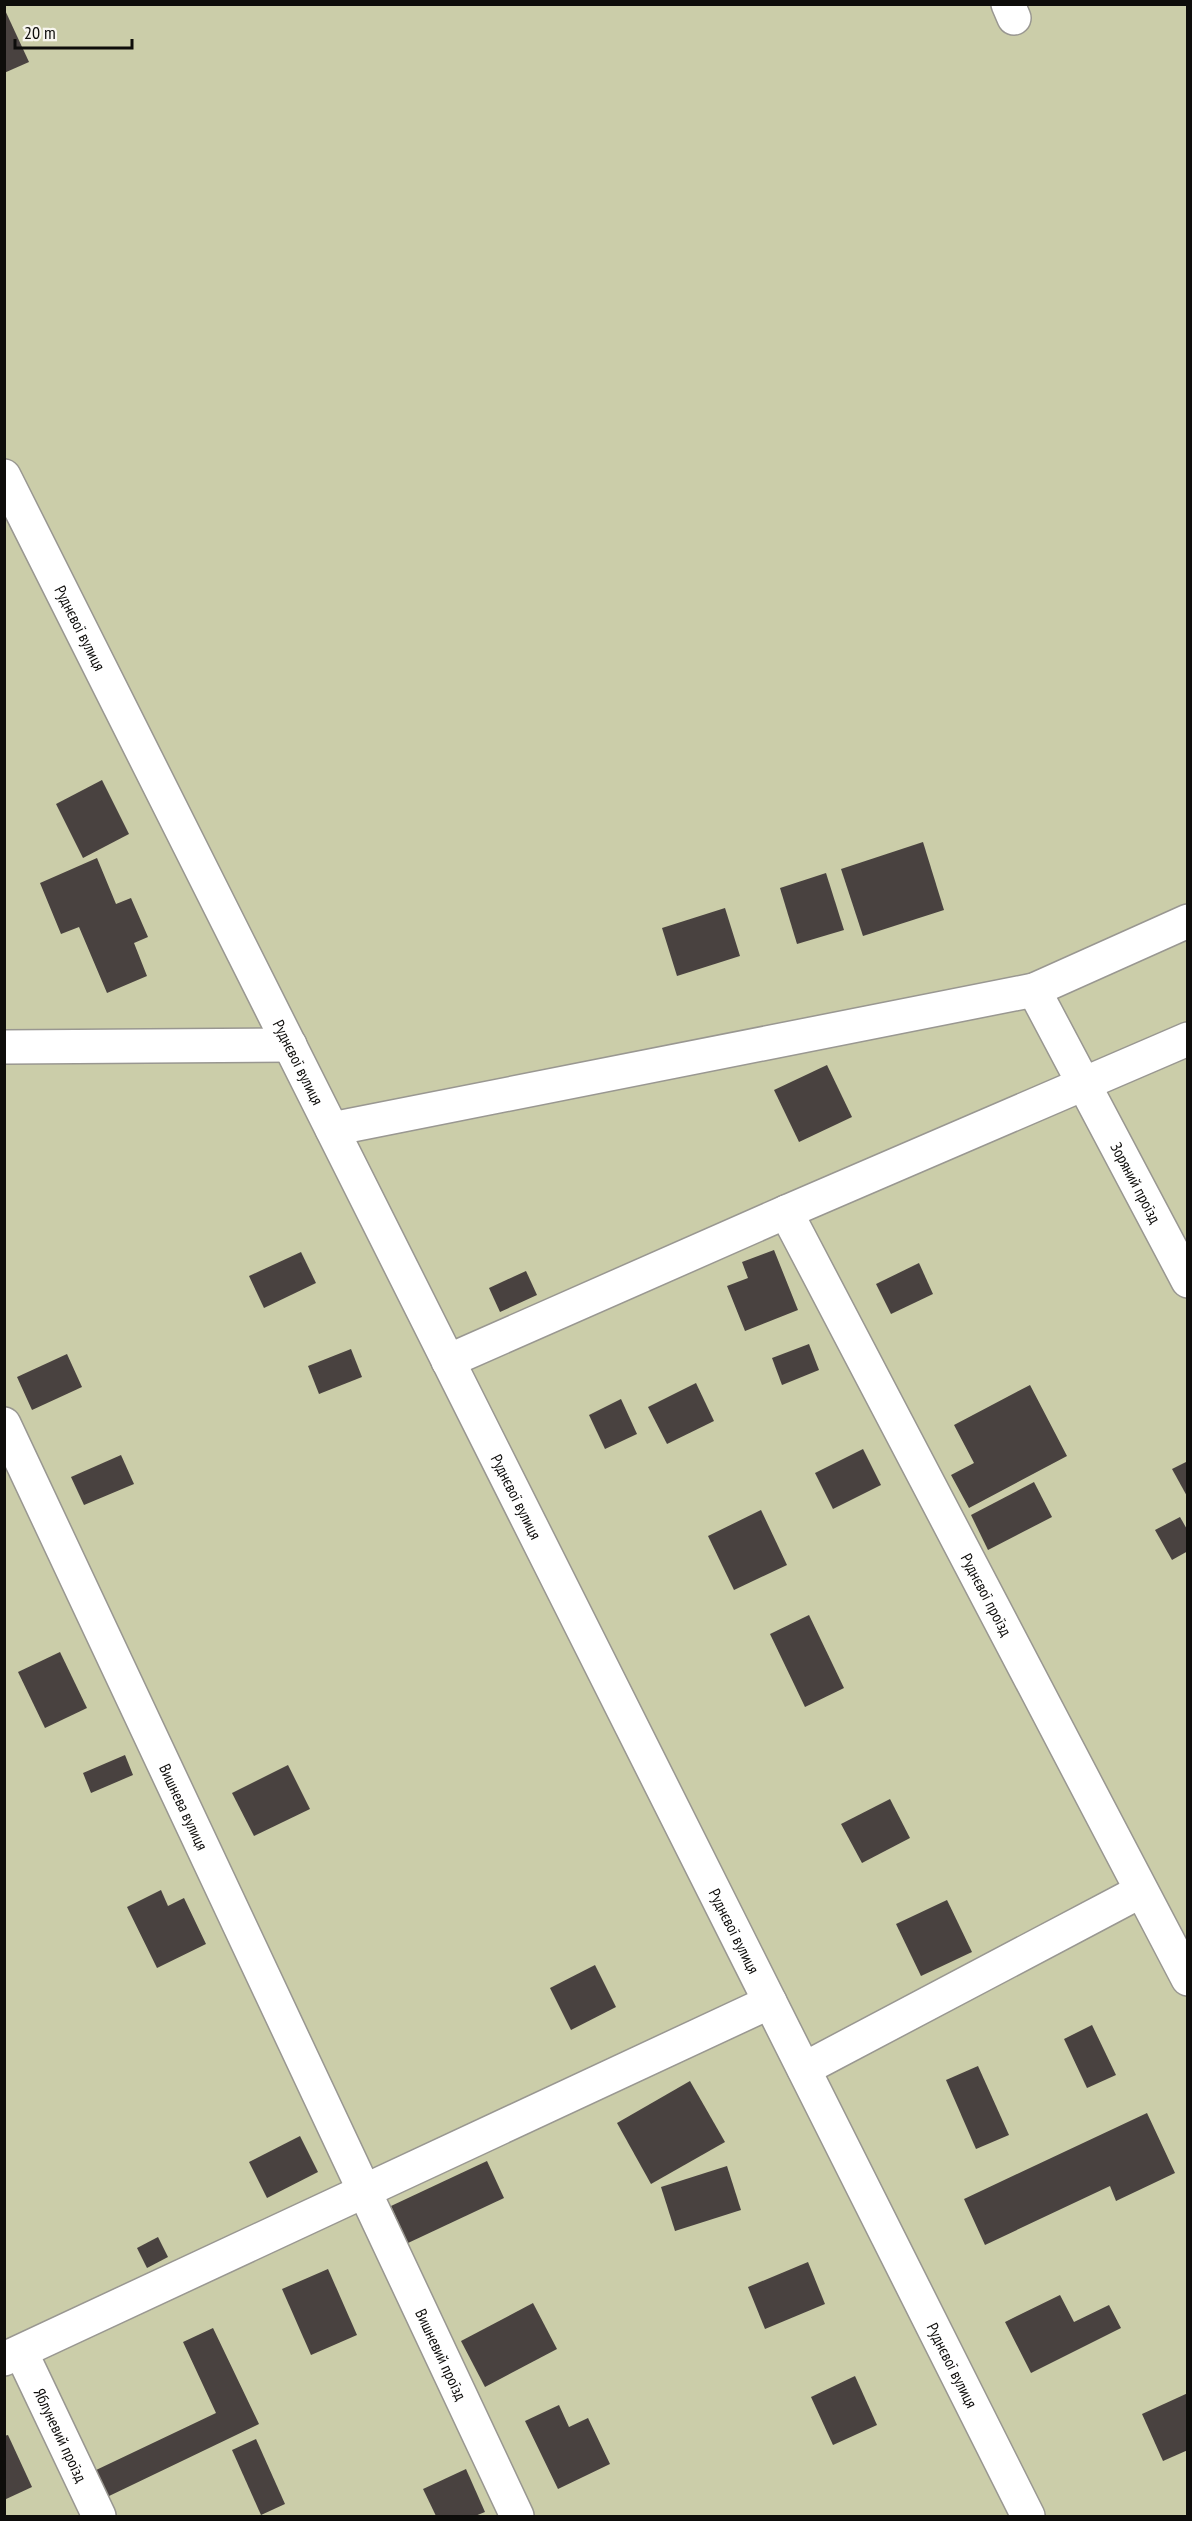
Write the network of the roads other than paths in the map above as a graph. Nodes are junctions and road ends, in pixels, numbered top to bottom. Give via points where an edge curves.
1 (4, 476) edge
2 (1188, 921) edge
3 (1034, 990) junction
4 (1188, 1039) edge
5 (290, 1046) junction
6 (4, 1047) edge
7 (1084, 1086) junction
8 (332, 1129) junction
9 (786, 1212) junction
10 (1188, 1281) edge
11 (448, 1361) junction
12 (4, 1424) edge
13 (1142, 1891) junction
14 (1188, 1979) edge
15 (770, 2002) junction
16 (804, 2069) junction
17 (363, 2192) junction
18 (13, 2356) edge
19 (99, 2517) edge
20 (517, 2517) edge
21 (1028, 2517) edge

1 - 5 street, Руднєвої вулиця
2 - 3 street
3 - 7 street, Зоряний проїзд
3 - 8 street
4 - 7 street
5 - 6 street
5 - 8 street, Руднєвої вулиця
7 - 9 street
7 - 10 street, Зоряний проїзд
8 - 11 street, Руднєвої вулиця
9 - 11 street
9 - 13 street, Руднєвої проїзд
11 - 15 street, Руднєвої вулиця
12 - 17 street, Вишнева вулиця
13 - 14 street, Руднєвої проїзд
13 - 16 street
15 - 16 street, Руднєвої вулиця
15 - 17 street
16 - 21 street, Руднєвої вулиця
17 - 18 street
17 - 20 street, Вишневий проїзд
18 - 19 street, Яблуневий проїзд

